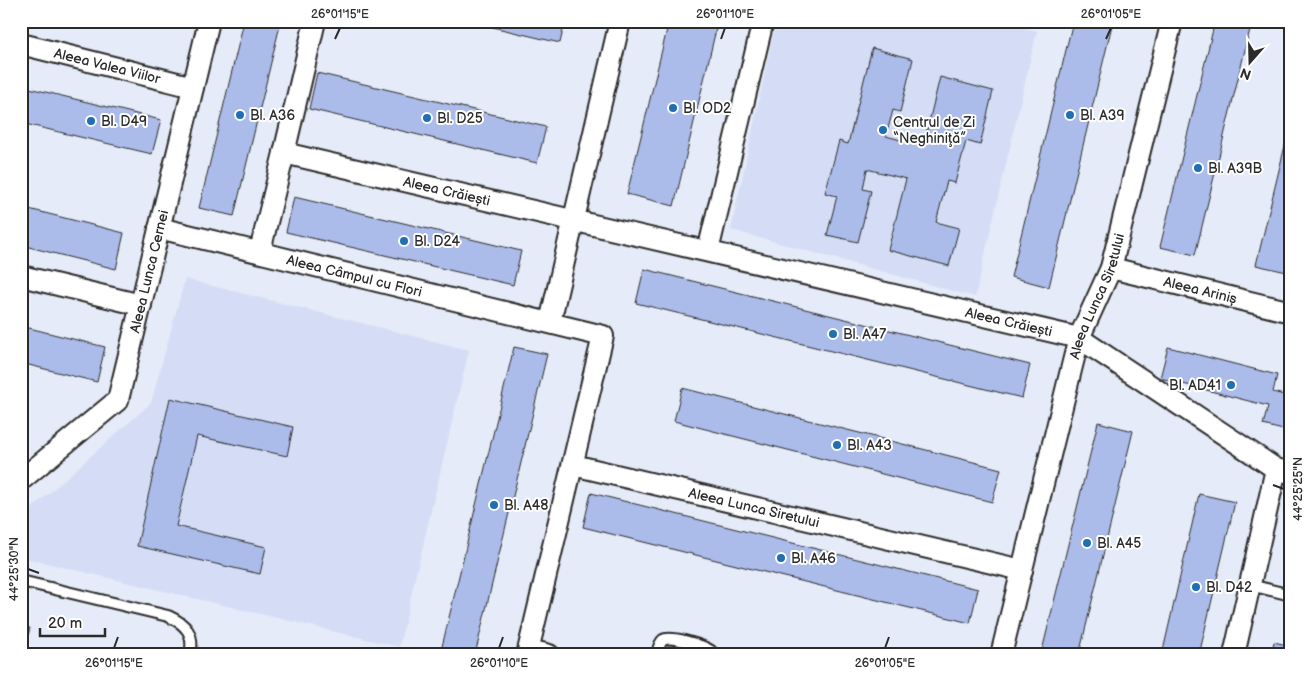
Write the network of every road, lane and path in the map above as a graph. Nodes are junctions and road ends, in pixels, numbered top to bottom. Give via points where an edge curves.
1 (209, 21) edge
2 (315, 21) edge
3 (620, 21) edge
4 (763, 21) edge
5 (1172, 21) edge
6 (21, 44) edge
7 (193, 87) junction
8 (284, 153) junction
9 (573, 221) junction
10 (159, 228) junction
11 (260, 251) junction
12 (708, 251) junction
13 (1111, 268) junction
14 (21, 276) edge
15 (141, 305) junction
16 (1291, 312) edge
17 (550, 322) junction
18 (1079, 338) junction
19 (573, 465) junction
20 (1284, 471) edge
21 (21, 480) edge
22 (1022, 570) junction
23 (21, 581) edge
24 (1250, 586) junction
25 (1291, 595) edge
26 (528, 652) edge
27 (190, 655) edge
28 (549, 655) edge
29 (657, 655) edge
30 (711, 655) edge
31 (1001, 655) edge
32 (1234, 655) edge

1 - 7 street, Aleea Lunca Cernei
2 - 8 street
3 - 9 street
4 - 12 street
5 - 13 street, Aleea Lunca Siretului
6 - 7 street, Aleea Valea Viilor
7 - 10 street, Aleea Lunca Cernei
8 - 9 street, Aleea Crăiești
8 - 11 street
9 - 12 street, Aleea Crăiești
9 - 17 street
10 - 11 street, Aleea Câmpul cu Flori
10 - 15 street, Aleea Lunca Cernei
11 - 17 street, Aleea Câmpul cu Flori
12 - 18 street, Aleea Crăiești
13 - 16 street, Aleea Ariniș
13 - 18 street, Aleea Lunca Siretului
14 - 15 street
15 - 21 street, Aleea Lunca Cernei via 118,400
17 - 19 street, Aleea Câmpul cu Flori via 603,336
18 - 20 street, Aleea Crăiești
18 - 22 street, Aleea Lunca Siretului
19 - 22 street, Aleea Lunca Siretului
19 - 26 street, Aleea Câmpul cu Flori
20 - 24 street, Aleea Crăiești
22 - 31 street, Aleea Lunca Siretului
23 - 27 lane via 183,622 191,634
24 - 25 lane
24 - 32 street, Aleea Crăiești
26 - 28 street, Aleea Câmpul cu Flori
29 - 30 lane via 660,644 670,638 705,646

